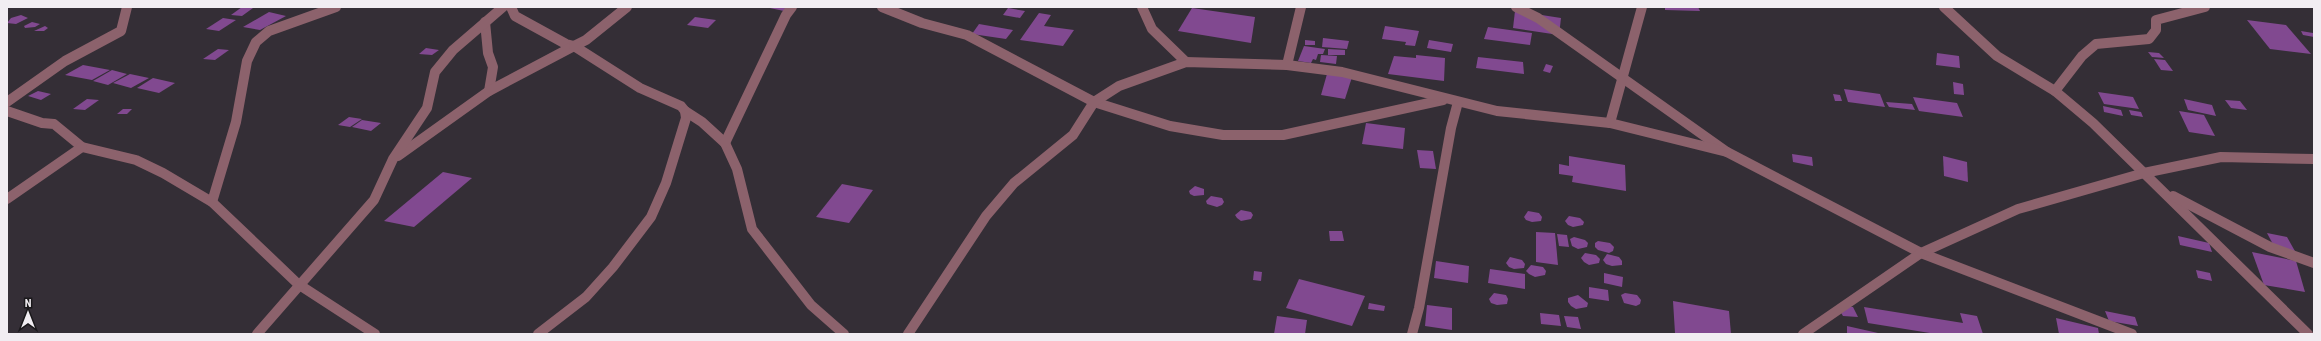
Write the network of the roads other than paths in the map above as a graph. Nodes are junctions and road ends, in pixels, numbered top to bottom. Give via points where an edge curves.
1 (127, 7) edge
2 (336, 7) edge
3 (503, 7) edge
4 (511, 7) edge
5 (626, 7) edge
6 (792, 7) edge
7 (882, 7) edge
8 (1142, 7) edge
9 (1301, 7) edge
10 (1516, 7) edge
11 (1642, 7) edge
12 (1944, 7) edge
13 (1957, 7) edge
14 (2206, 7) edge
15 (485, 22) junction
16 (1965, 25) junction
17 (574, 46) junction
18 (1186, 62) junction
19 (1287, 66) junction
20 (1622, 76) junction
21 (2055, 91) junction
22 (489, 92) junction
23 (1445, 99) junction
24 (7, 102) edge
25 (1094, 102) junction
26 (1458, 102) junction
27 (7, 111) edge
28 (685, 111) junction
29 (1610, 123) junction
30 (725, 143) junction
31 (82, 147) junction
32 (1728, 152) junction
33 (393, 159) junction
34 (2314, 159) edge
35 (2144, 173) junction
36 (2164, 192) junction
37 (7, 199) edge
38 (212, 202) junction
39 (1921, 253) junction
40 (2314, 263) edge
41 (298, 284) junction
42 (257, 334) edge
43 (375, 334) edge
44 (538, 334) edge
45 (844, 334) edge
46 (908, 334) edge
47 (1412, 334) edge
48 (1803, 334) edge
49 (2132, 334) edge
50 (2308, 334) edge

1 - 24 street via 121,31 66,61
2 - 38 street via 276,28 256,42 247,61 236,122
3 - 15 street
4 - 17 street via 515,16
5 - 17 street via 586,40
6 - 30 street
7 - 25 street via 922,23 967,35
8 - 18 street via 1152,30
9 - 19 street
10 - 20 street via 1538,18
11 - 20 street
12 - 16 street
13 - 16 street
14 - 21 street via 2156,20 2156,30 2149,39 2096,44 2082,56
15 - 22 street via 488,52 493,67
15 - 33 street via 453,50 436,72 427,108
16 - 21 street via 1997,56
17 - 22 street
17 - 28 street via 640,88 681,106
18 - 19 street
18 - 25 street via 1119,86
19 - 23 street via 1342,72
20 - 29 street
20 - 32 street
21 - 35 street via 2093,123
22 - 33 street
23 - 25 street via 1283,135 1223,135 1170,126
23 - 26 street
25 - 46 street via 1073,135 1014,183 986,216
26 - 29 street via 1497,111
26 - 47 street
27 - 31 street via 42,123 54,124
28 - 30 street via 702,122
28 - 44 street via 686,118 666,183 651,217 613,267 586,297
29 - 32 street
30 - 45 street via 737,169 752,229 811,305
31 - 37 street
31 - 38 street via 136,160
32 - 39 street
33 - 41 street via 374,200
34 - 35 street via 2221,157
35 - 36 street
35 - 39 street via 2018,209
36 - 40 street via 2270,247
36 - 50 street
38 - 41 street
39 - 48 street
39 - 49 street
41 - 42 street
41 - 43 street

